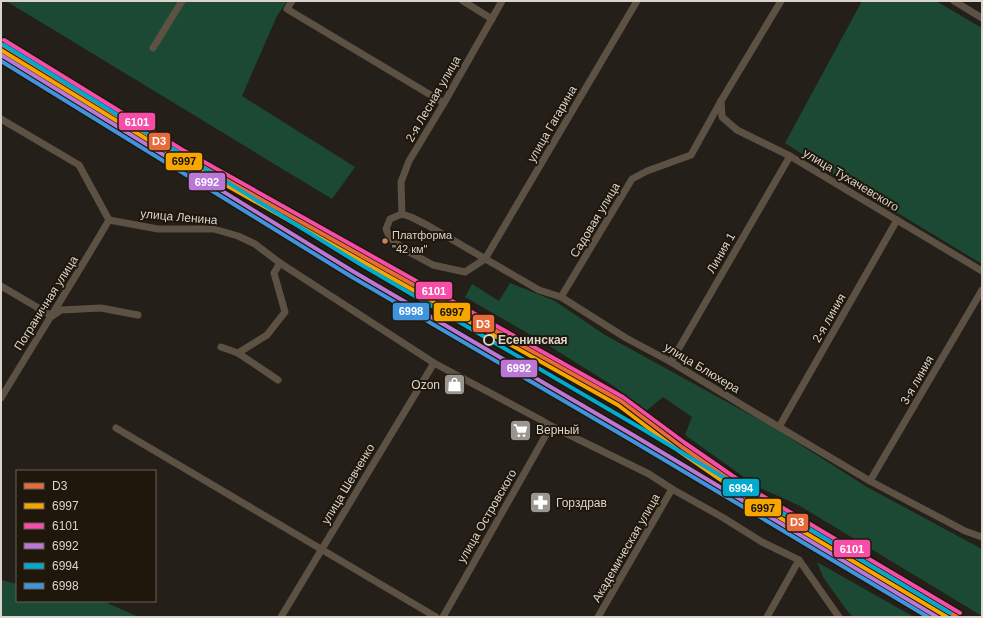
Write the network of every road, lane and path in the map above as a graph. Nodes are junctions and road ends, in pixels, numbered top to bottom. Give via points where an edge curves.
1 (182, 1) edge
2 (292, 1) edge
3 (463, 1) edge
4 (502, 1) edge
5 (637, 1) edge
6 (781, 1) edge
7 (954, 1) edge
8 (982, 18) edge
9 (492, 19) junction
10 (153, 48) dead end
11 (721, 101) junction
12 (444, 103) junction
13 (1, 119) edge
14 (790, 156) junction
15 (402, 214) junction
16 (110, 220) junction
17 (897, 220) junction
18 (485, 259) junction
19 (280, 263) junction
20 (982, 272) edge
21 (1, 286) edge
22 (982, 290) edge
23 (561, 297) junction
24 (138, 315) dead end
25 (52, 316) junction
26 (221, 347) dead end
27 (238, 353) junction
28 (671, 362) junction
29 (434, 363) junction
30 (278, 380) dead end
31 (1, 398) edge
32 (551, 426) junction
33 (779, 427) junction
34 (116, 428) dead end
35 (870, 480) junction
36 (672, 489) junction
37 (982, 537) edge
38 (322, 550) junction
39 (799, 560) junction
40 (281, 617) edge
41 (436, 617) edge
42 (443, 617) edge
43 (598, 617) edge
44 (767, 617) edge
45 (839, 617) edge

1 - 10 street
2 - 12 street via 288,9
3 - 9 street
4 - 9 street, 2-я Лесная улица
5 - 18 street, улица Гагарина
6 - 11 street, Садовая улица
7 - 8 street
9 - 12 street, 2-я Лесная улица
11 - 14 street, улица Тухачевского via 722,117 737,130
11 - 23 street, Садовая улица via 691,155 647,170 632,179
12 - 15 street, 2-я Лесная улица via 409,161 401,182
13 - 16 street via 79,164
14 - 17 street, улица Тухачевского
14 - 28 street, Линия 1
15 - 18 street, улица Блюхера via 427,225
15 - 18 street via 390,219 386,228 390,238 407,251 433,264 465,272
16 - 19 street, улица Ленина via 158,229 214,229 255,244
16 - 25 street, Пограничная улица
17 - 20 street, улица Тухачевского
17 - 33 street, 2-я линия
18 - 23 street, улица Блюхера via 539,290
19 - 27 street via 274,274 285,312 267,335
19 - 29 street, улица Ленина
21 - 25 street
22 - 35 street, 3-я линия
23 - 28 street, улица Блюхера via 626,338
24 - 25 street via 101,308 61,310
25 - 31 street, Пограничная улица
26 - 27 street
27 - 30 street
28 - 33 street, улица Блюхера
29 - 32 street, улица Ленина
29 - 38 street, улица Шевченко
32 - 36 street, улица Ленина via 649,474
32 - 42 street, улица Островского
33 - 35 street, улица Блюхера
34 - 38 street
35 - 37 street, улица Блюхера via 965,531
36 - 39 street, улица Ленина via 762,542
36 - 43 street, Академическая улица
38 - 40 street, улица Шевченко
38 - 41 street
39 - 44 street
39 - 45 street

